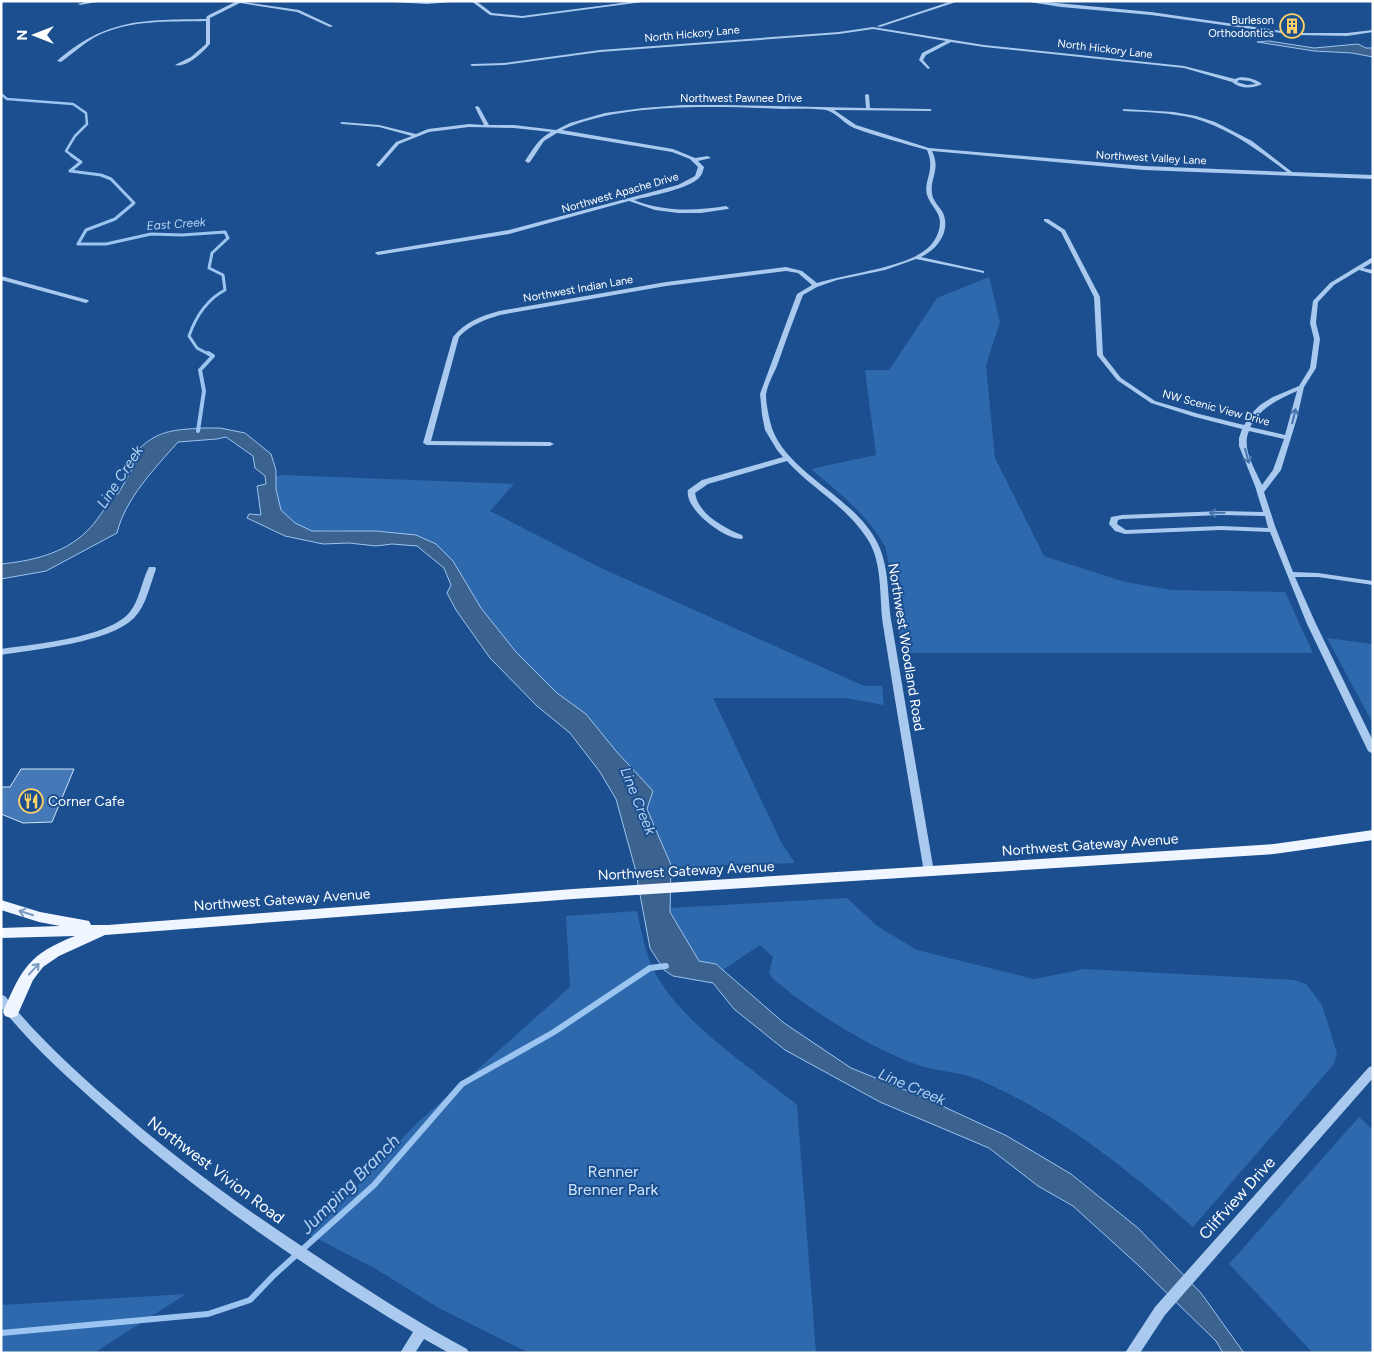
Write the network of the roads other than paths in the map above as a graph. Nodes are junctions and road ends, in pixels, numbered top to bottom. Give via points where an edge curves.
1 (100, 1) edge
2 (233, 1) edge
3 (378, 1) edge
4 (461, 1) edge
5 (473, 1) edge
6 (648, 1) edge
7 (957, 1) edge
8 (1025, 1) edge
9 (241, 2) edge
10 (80, 4) dead end
11 (206, 20) junction
12 (888, 24) junction
13 (331, 26) dead end
14 (873, 28) junction
15 (1373, 31) edge
16 (913, 33) junction
17 (950, 41) junction
18 (59, 61) dead end
19 (177, 65) dead end
20 (472, 66) dead end
21 (928, 68) dead end
22 (1235, 81) dead end
23 (867, 95) dead end
24 (477, 107) dead end
25 (829, 109) junction
26 (868, 109) junction
27 (930, 110) dead end
28 (1124, 110) dead end
29 (342, 123) dead end
30 (486, 125) junction
31 (556, 131) junction
32 (415, 135) junction
33 (929, 149) junction
34 (708, 158) dead end
35 (695, 160) junction
36 (528, 162) dead end
37 (379, 166) dead end
38 (1290, 172) junction
39 (1373, 177) edge
40 (631, 201) junction
41 (726, 208) dead end
42 (1046, 220) dead end
43 (378, 253) dead end
44 (918, 258) junction
45 (1373, 259) edge
46 (1358, 268) junction
47 (982, 272) dead end
48 (1373, 272) edge
49 (1, 278) edge
50 (815, 284) junction
51 (86, 301) dead end
52 (1301, 387) junction
53 (1246, 428) junction
54 (1287, 438) junction
55 (550, 444) dead end
56 (789, 458) junction
57 (1261, 491) junction
58 (1266, 514) junction
59 (1272, 530) junction
60 (739, 537) dead end
61 (152, 570) dead end
62 (1290, 574) junction
63 (1373, 582) edge
64 (1, 652) edge
65 (1373, 751) edge
66 (1373, 835) edge
67 (929, 872) junction
68 (1, 905) edge
69 (108, 930) junction
70 (1, 933) edge
71 (1, 999) edge
72 (11, 1012) junction
73 (1373, 1070) edge
74 (270, 1233) joint
75 (420, 1332) junction
76 (407, 1353) edge
77 (462, 1353) edge
78 (1132, 1353) edge

1 - 10 street
2 - 9 street
3 - 4 street via 427,4
5 - 6 street via 491,14 515,17
7 - 12 street
8 - 15 street via 1161,15 1287,34
9 - 11 street via 215,12
9 - 13 street via 298,12
11 - 18 street via 151,23 111,30 90,38
11 - 19 street via 210,36 208,44 193,58
12 - 14 street
12 - 16 street, North Hickory Lane
14 - 16 street, North Hickory Lane
14 - 20 street, North Hickory Lane via 593,52
16 - 17 street, North Hickory Lane
17 - 21 street via 924,54 921,60
17 - 22 street, North Hickory Lane via 1184,68
23 - 26 street
24 - 30 street
25 - 26 street, Northwest Pawnee Drive
25 - 31 street, Northwest Pawnee Drive via 727,106 646,110 594,118
25 - 33 street via 854,126
26 - 27 street, Northwest Pawnee Drive
28 - 38 street via 1175,112 1214,122 1245,138
29 - 32 street via 378,126
30 - 31 street, Northwest Apache Drive
30 - 32 street, Northwest Apache Drive
31 - 35 street, Northwest Apache Drive via 673,151
31 - 36 street via 539,142
32 - 37 street via 390,148
33 - 38 street, Northwest Valley Lane via 1144,168
33 - 44 street, Northwest Woodland Road via 935,167 929,193 943,222 932,249
34 - 35 street
35 - 40 street, Northwest Apache Drive via 701,171 689,183
38 - 39 street, Northwest Valley Lane
40 - 41 street via 671,212
40 - 43 street, Northwest Apache Drive via 509,232
42 - 53 street, NW Scenic View Drive via 1063,231 1097,297 1100,355 1119,379 1153,402
44 - 47 street
44 - 50 street, Northwest Woodland Road
45 - 46 street
46 - 48 street
46 - 52 street via 1332,284 1315,302 1317,339 1313,368
49 - 51 street
50 - 55 street, Northwest Indian Lane via 794,270 776,270 499,313 464,328 456,337 427,443
50 - 56 street, Northwest Woodland Road via 796,298 763,394 771,434
52 - 53 street via 1268,402 1253,413
54 -> 52 street
53 - 54 street, NW Scenic View Drive
53 -> 57 street via 1242,438 1250,468
54 - 57 street via 1277,470
56 - 60 street via 705,482 691,492 690,498 719,528
56 - 67 street, Northwest Woodland Road via 858,520 873,541 880,560 886,616
57 - 58 street
58 - 59 street
58 -> 59 street via 1122,517 1114,519 1113,524 1125,532 1221,528
59 - 62 street
61 - 64 street via 133,614 126,621 83,637
62 - 63 street
62 - 65 street
66 - 67 main road, Northwest Gateway Avenue via 1274,849
67 - 69 main road, Northwest Gateway Avenue via 573,894
69 -> 68 main road via 40,917
69 - 70 main road, Northwest Gateway Avenue
72 -> 69 main road via 32,968 66,946
71 - 72 street, Northwest Vivion Road
72 - 74 street, Northwest Vivion Road via 60,1066 143,1139
73 - 78 street, Cliffview Drive via 1160,1311
74 - 75 street, Northwest Vivion Road
75 - 76 street
75 - 77 street, Northwest Vivion Road

